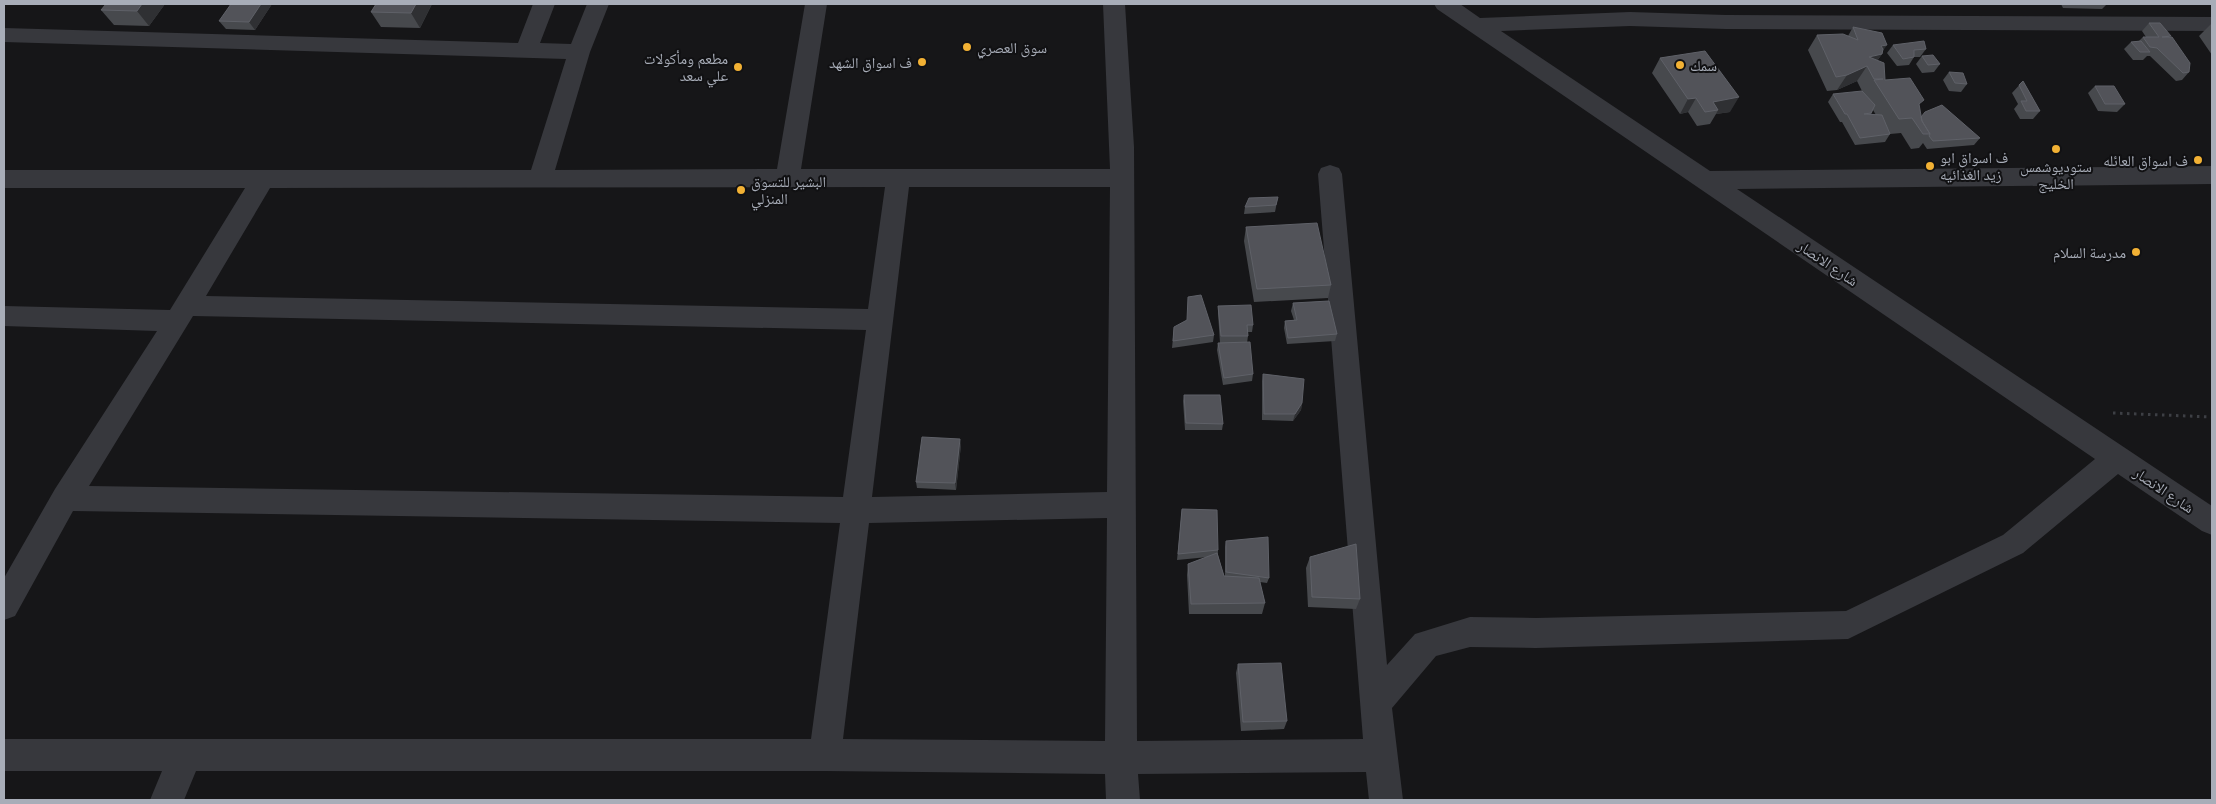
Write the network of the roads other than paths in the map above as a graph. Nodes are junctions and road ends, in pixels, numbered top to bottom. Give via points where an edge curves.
1 (544, 4) edge
2 (598, 4) edge
3 (816, 4) edge
4 (1114, 4) edge
5 (1445, 4) edge
6 (1628, 12) edge
7 (2212, 24) edge
8 (1476, 25) junction
9 (4, 35) edge
10 (526, 50) junction
11 (579, 52) junction
12 (1330, 174) dead end
13 (2212, 175) edge
14 (541, 177) junction
15 (788, 178) junction
16 (898, 178) junction
17 (1121, 178) junction
18 (4, 179) edge
19 (263, 179) junction
20 (1705, 180) junction
21 (182, 313) junction
22 (4, 316) edge
23 (880, 320) junction
24 (2117, 458) junction
25 (65, 498) junction
26 (1121, 505) junction
27 (856, 510) junction
28 (2212, 522) edge
29 (4, 606) edge
30 (1375, 703) junction
31 (1380, 754) junction
32 (4, 755) edge
33 (186, 755) junction
34 (825, 755) junction
35 (1121, 758) junction
36 (167, 800) edge
37 (1124, 800) edge
38 (1386, 800) edge

1 - 10 street
2 - 11 street
3 - 15 street
4 - 17 street
5 - 8 street, شارع الانصار
6 - 7 street via 1736,22
6 - 8 street
8 - 20 street, شارع الانصار
9 - 10 street
10 - 11 street
11 - 14 street
12 - 30 street
13 - 20 street
14 - 15 street
14 - 19 street
15 - 16 street
16 - 17 street
16 - 23 street
17 - 26 street
18 - 19 street
19 - 21 street
20 - 24 street, شارع الانصار
21 - 22 street
21 - 23 street
21 - 25 street
23 - 27 street
24 - 28 street, شارع الانصار
24 - 30 street via 2012,544 1848,625 1470,632 1426,644
25 - 27 street
25 - 29 street
26 - 27 street
26 - 35 street
27 - 34 street
30 - 31 street
31 - 35 street
31 - 38 street
32 - 33 street
33 - 34 street
33 - 36 street
34 - 35 street
35 - 37 street

